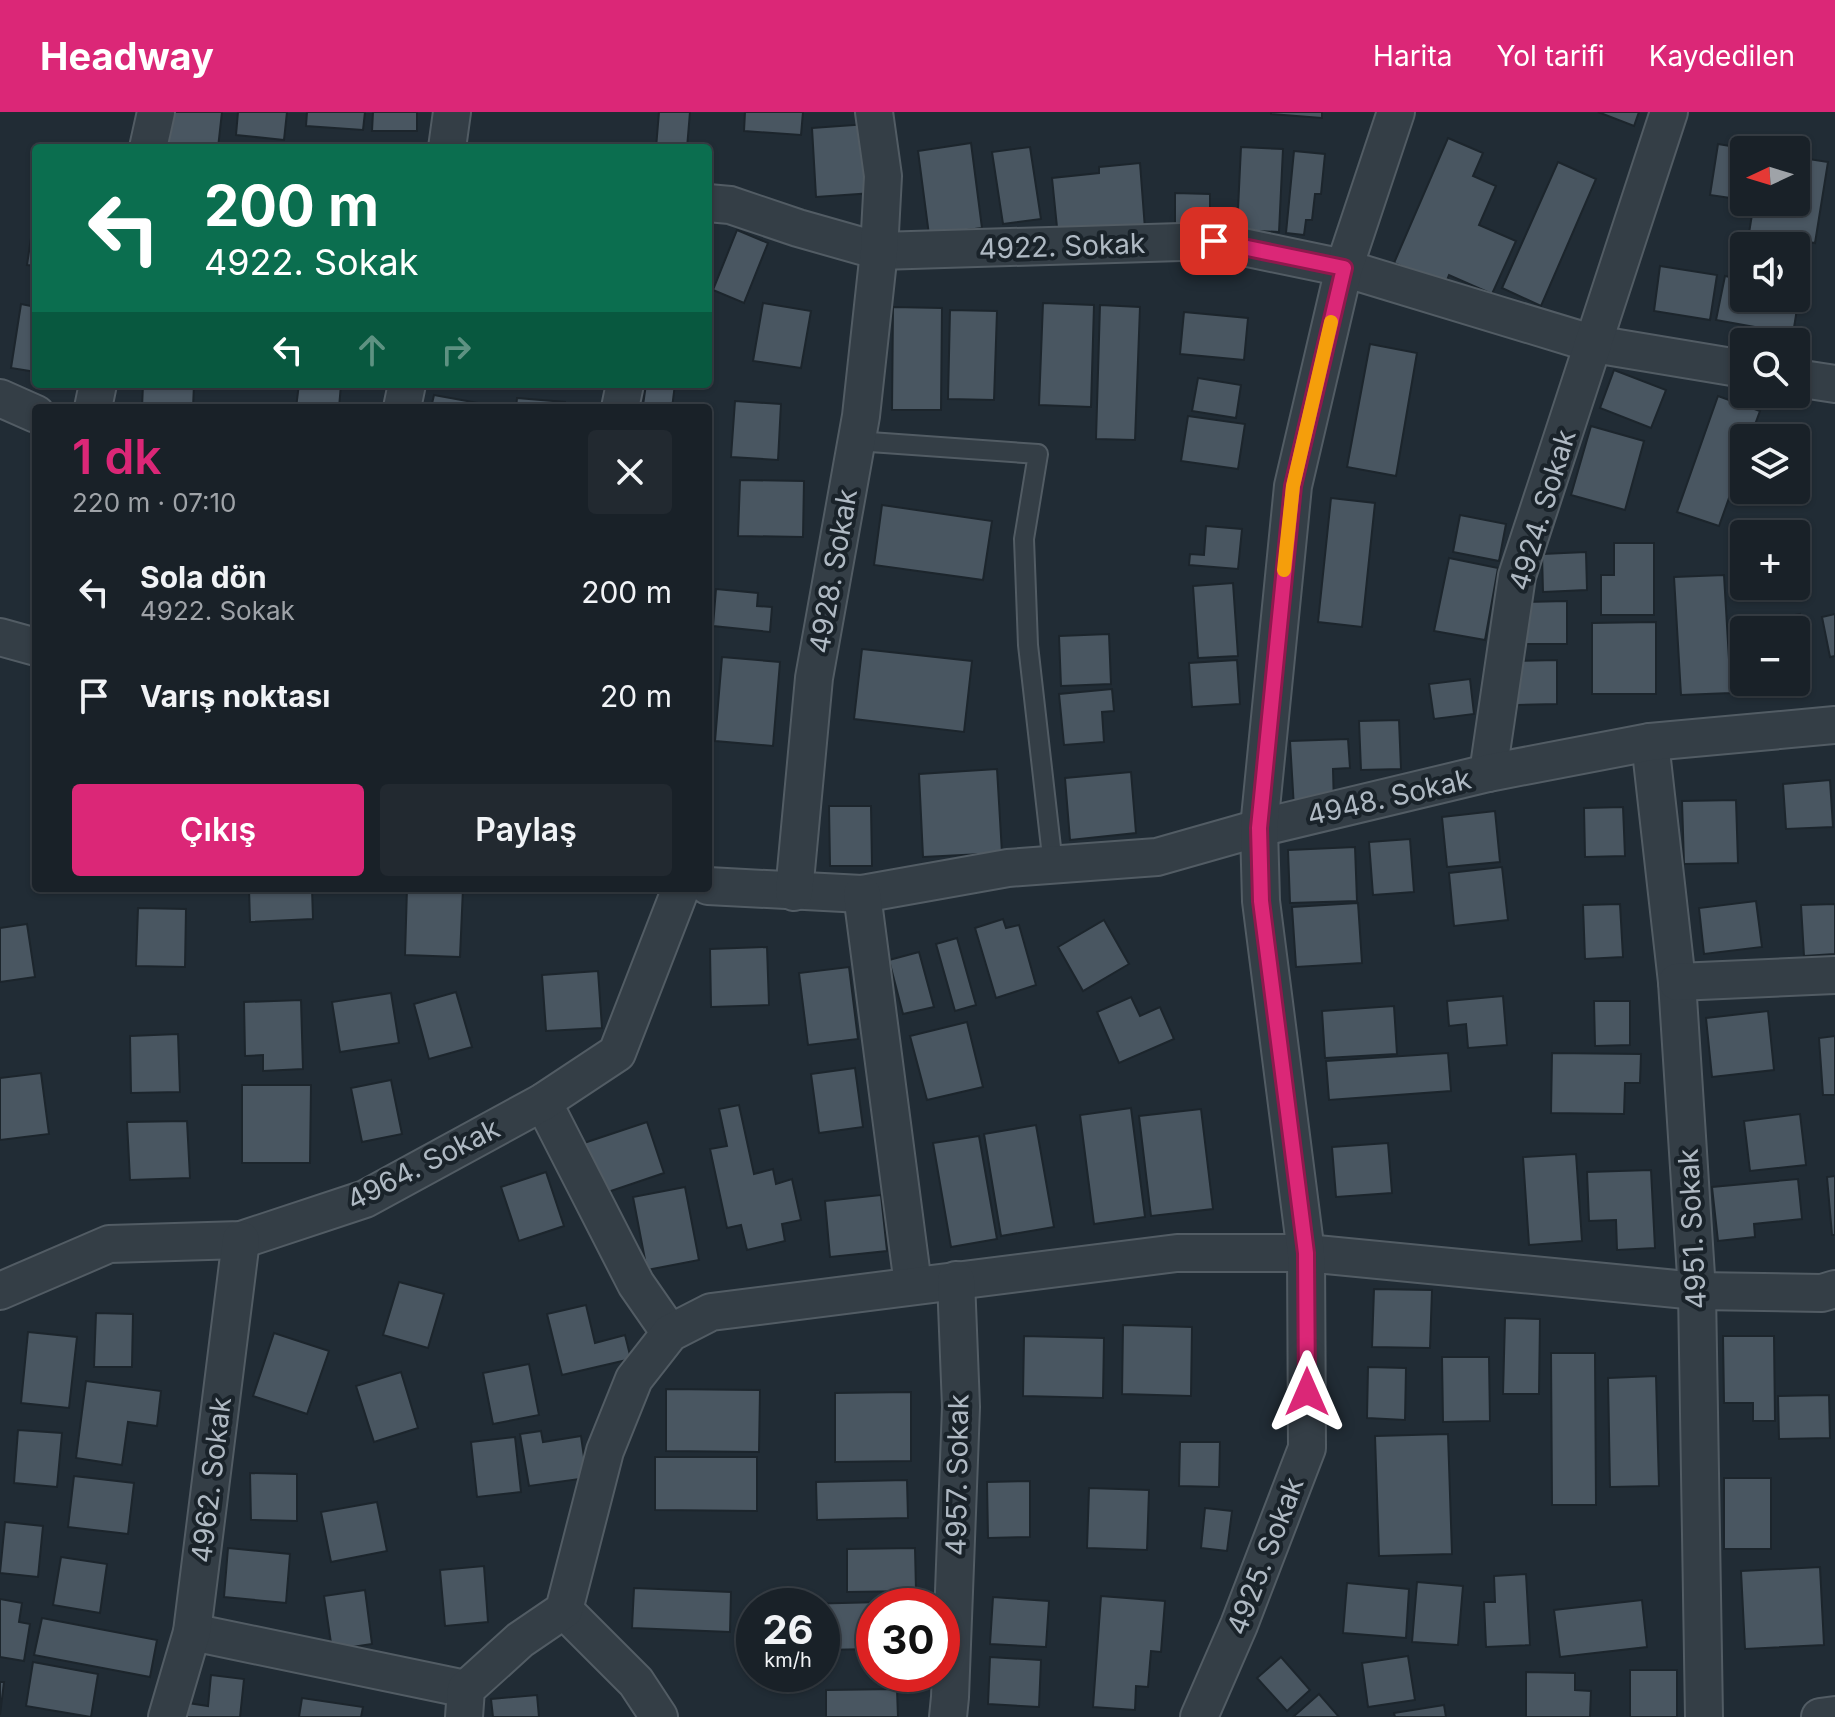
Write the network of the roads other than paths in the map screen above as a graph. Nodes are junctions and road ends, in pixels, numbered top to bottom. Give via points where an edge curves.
1 (156, 112) edge
2 (452, 112) edge
3 (874, 112) edge
4 (1396, 112) edge
5 (1669, 112) edge
6 (149, 144) edge
7 (448, 144) edge
8 (712, 203) edge
9 (879, 251) junction
10 (1344, 268) junction
11 (1594, 344) junction
12 (1730, 367) edge
13 (1810, 379) edge
14 (1834, 380) edge
15 (0, 398) edge
16 (32, 412) edge
17 (856, 441) junction
18 (0, 637) edge
19 (32, 646) edge
20 (1835, 725) edge
21 (1650, 742) junction
22 (1488, 773) junction
23 (1259, 828) junction
24 (1053, 865) junction
25 (712, 886) edge
26 (679, 892) edge
27 (794, 892) junction
28 (862, 894) junction
29 (1835, 975) edge
30 (1677, 982) junction
31 (543, 1102) junction
32 (241, 1240) junction
33 (1306, 1253) junction
34 (956, 1280) junction
35 (913, 1285) junction
36 (1835, 1289) edge
37 (0, 1291) edge
38 (1697, 1291) junction
39 (670, 1333) junction
40 (564, 1610) junction
41 (192, 1632) junction
42 (465, 1703) edge
43 (1835, 1715) edge
44 (167, 1717) edge
45 (659, 1717) edge
46 (948, 1717) edge
47 (1199, 1717) edge
48 (1704, 1717) edge
49 (1820, 1717) edge

1 - 6 street
2 - 7 street
3 - 9 street, 4928. Sokak via 883,176
4 - 10 street, 4925. Sokak
5 - 11 street, 4924. Sokak
8 - 9 street, 4922. Sokak
9 - 10 street, 4922. Sokak via 1214,241
9 - 17 street, 4928. Sokak
10 - 11 street, 4922. Sokak
10 - 23 street, 4925. Sokak via 1293,486
11 - 12 street, 4922. Sokak
11 - 22 street, 4924. Sokak via 1517,576
13 - 14 street
15 - 16 street
17 - 24 lane via 1038,454 1024,539 1028,645
17 - 27 street, 4928. Sokak via 814,678
18 - 19 street
20 - 21 street, 4948. Sokak
21 - 22 street, 4948. Sokak
21 - 30 street, 4951. Sokak
22 - 23 street, 4948. Sokak
23 - 24 street, 4948. Sokak via 1157,857
23 - 33 street, 4925. Sokak via 1261,901
24 - 28 street, 4948. Sokak
25 - 27 street, 4948. Sokak
26 - 31 street, 4964. Sokak via 617,1053
27 - 28 street, 4948. Sokak
28 - 35 street
29 - 30 street
30 - 38 street, 4951. Sokak
31 - 32 street, 4964. Sokak via 365,1199
31 - 39 street via 636,1284
32 - 37 street, 4964. Sokak via 109,1244
32 - 41 street, 4962. Sokak
33 - 34 street via 1177,1253
33 - 38 street
33 - 47 street, 4925. Sokak via 1307,1448
34 - 35 street
34 - 46 street, 4957. Sokak via 961,1407
35 - 39 street via 711,1312
36 - 38 street
38 - 48 street, 4951. Sokak
39 - 40 street via 634,1379 605,1451
40 - 42 street via 520,1640
40 - 45 street via 636,1682
41 - 42 street
41 - 44 street, 4962. Sokak
43 - 49 street

